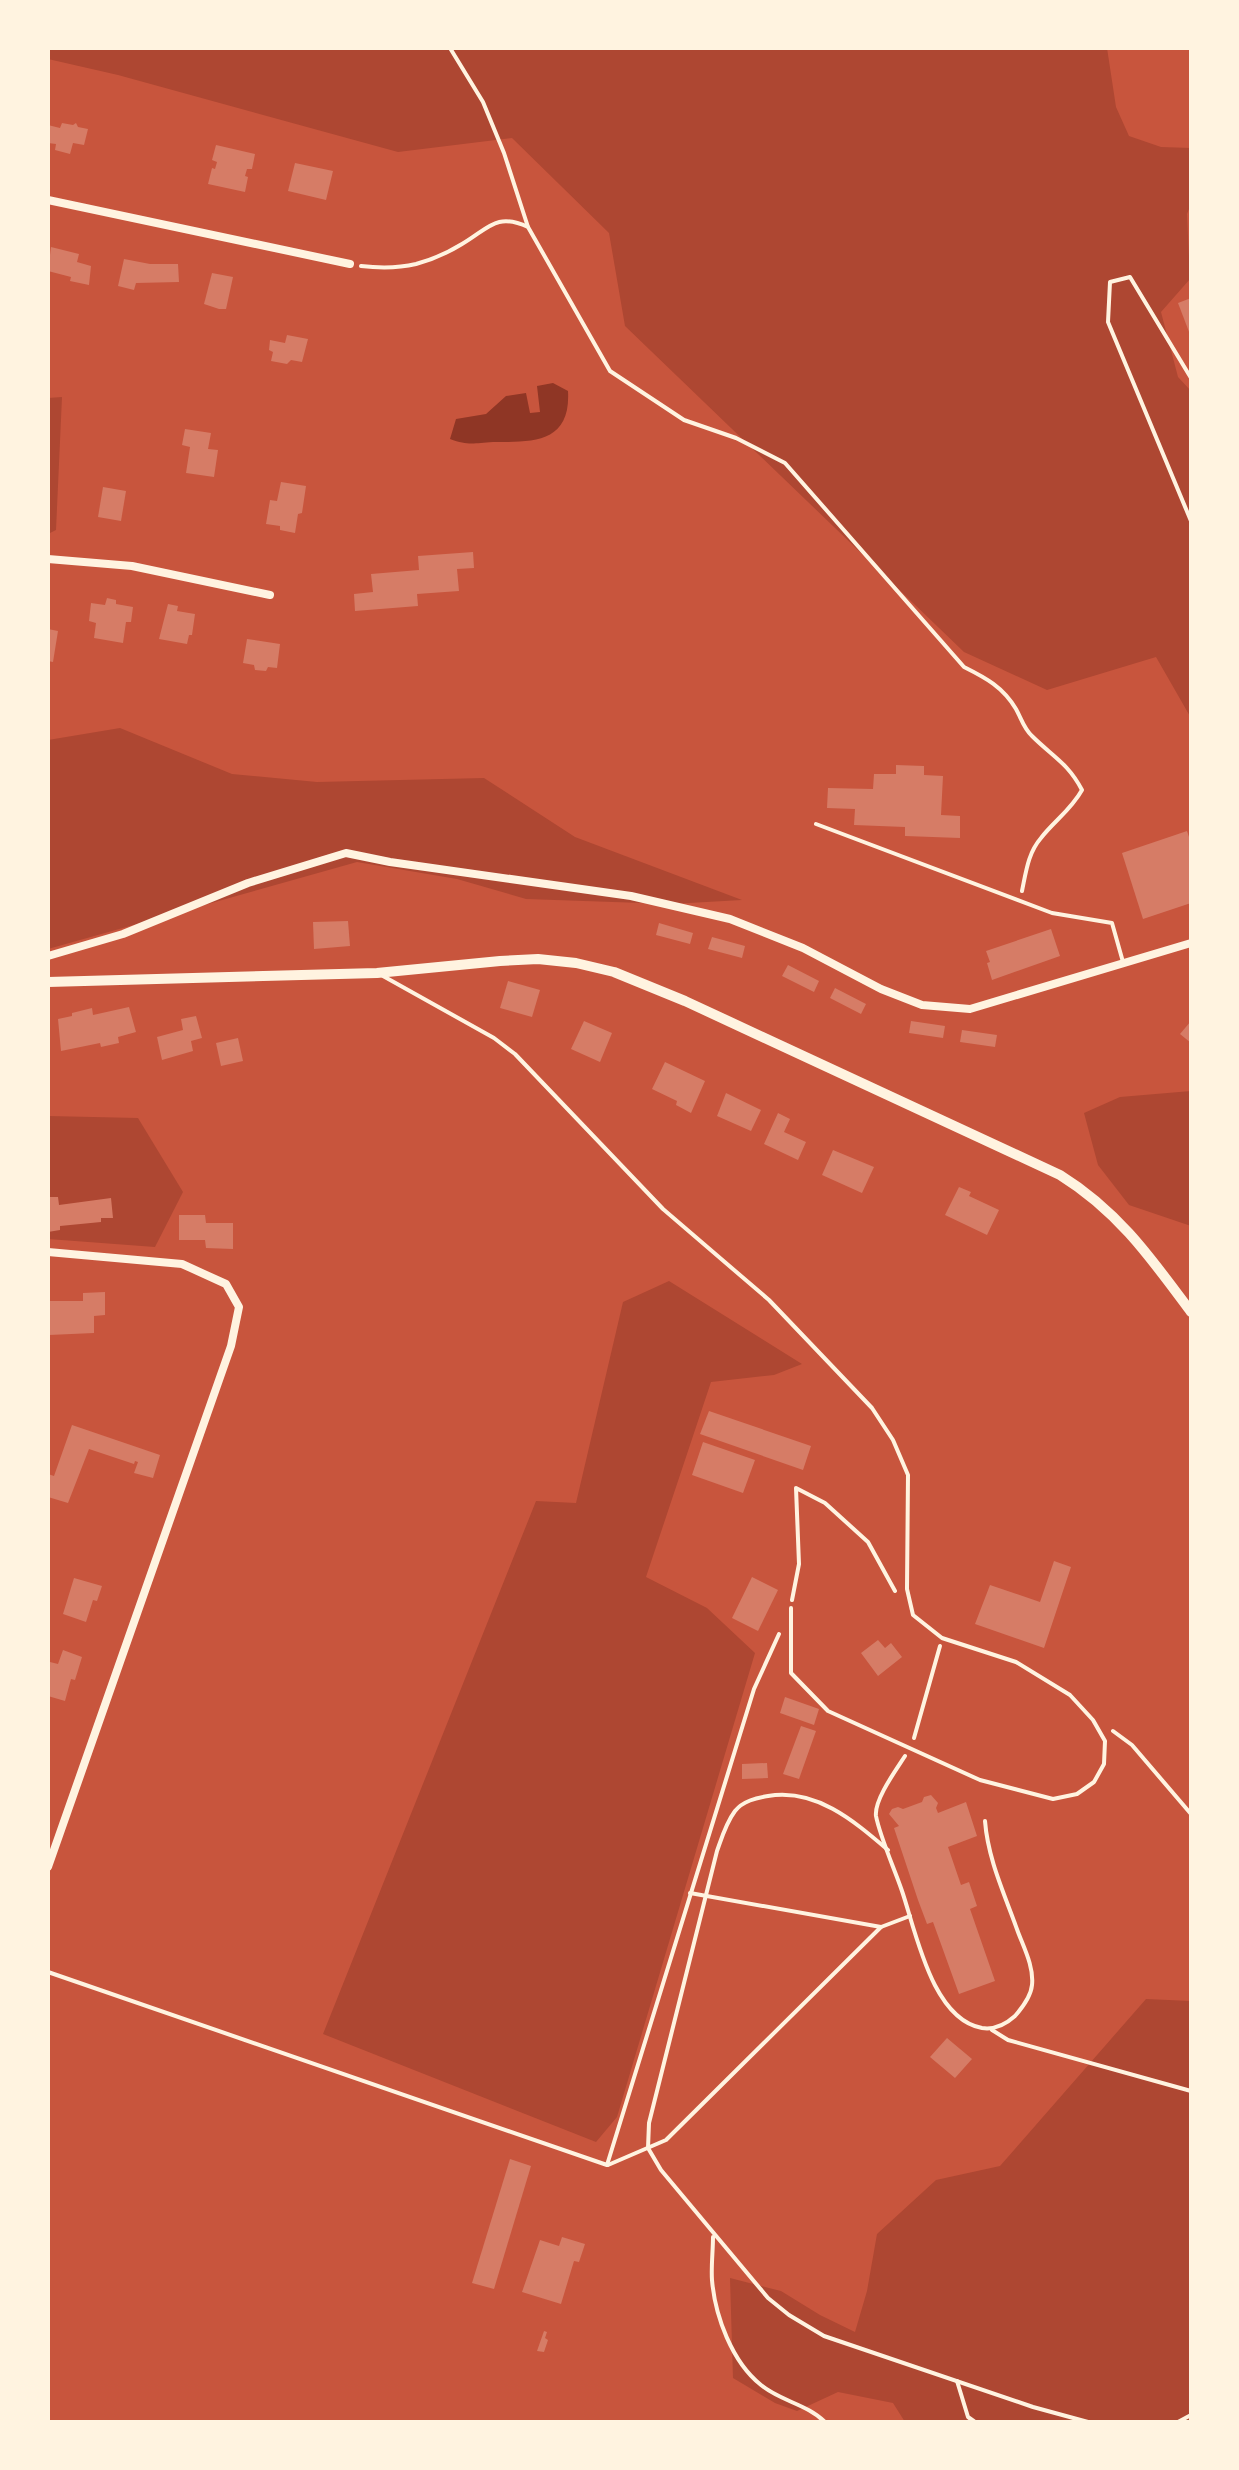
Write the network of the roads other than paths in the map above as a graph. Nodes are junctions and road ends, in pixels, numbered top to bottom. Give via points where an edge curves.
1 (48, 200) edge
2 (350, 264) road end
3 (48, 559) edge
4 (270, 595) dead end
5 (816, 824) dead end
6 (1191, 943) edge
7 (48, 956) edge
8 (1124, 965) junction
9 (377, 973) junction
10 (48, 982) edge
11 (48, 1252) edge
12 (1191, 1312) edge
13 (791, 1608) road end
14 (48, 1867) edge

1 - 2 street
3 - 4 street via 132,566
5 - 8 lane via 1052,913 1112,923
6 - 8 street
7 - 8 street via 346,853 631,896 730,919 922,1005 970,1009
9 - 10 street
9 - 12 street via 538,959 614,972 685,1001 1091,1194
9 - 13 lane via 515,1054 663,1209 769,1300 872,1408 908,1475 907,1589 913,1615 942,1638 1016,1662 1070,1695 1105,1741 1104,1764 1094,1782 1077,1794 1053,1799 980,1780 828,1711 791,1673
11 - 14 street via 182,1264 226,1284 239,1307 231,1346

